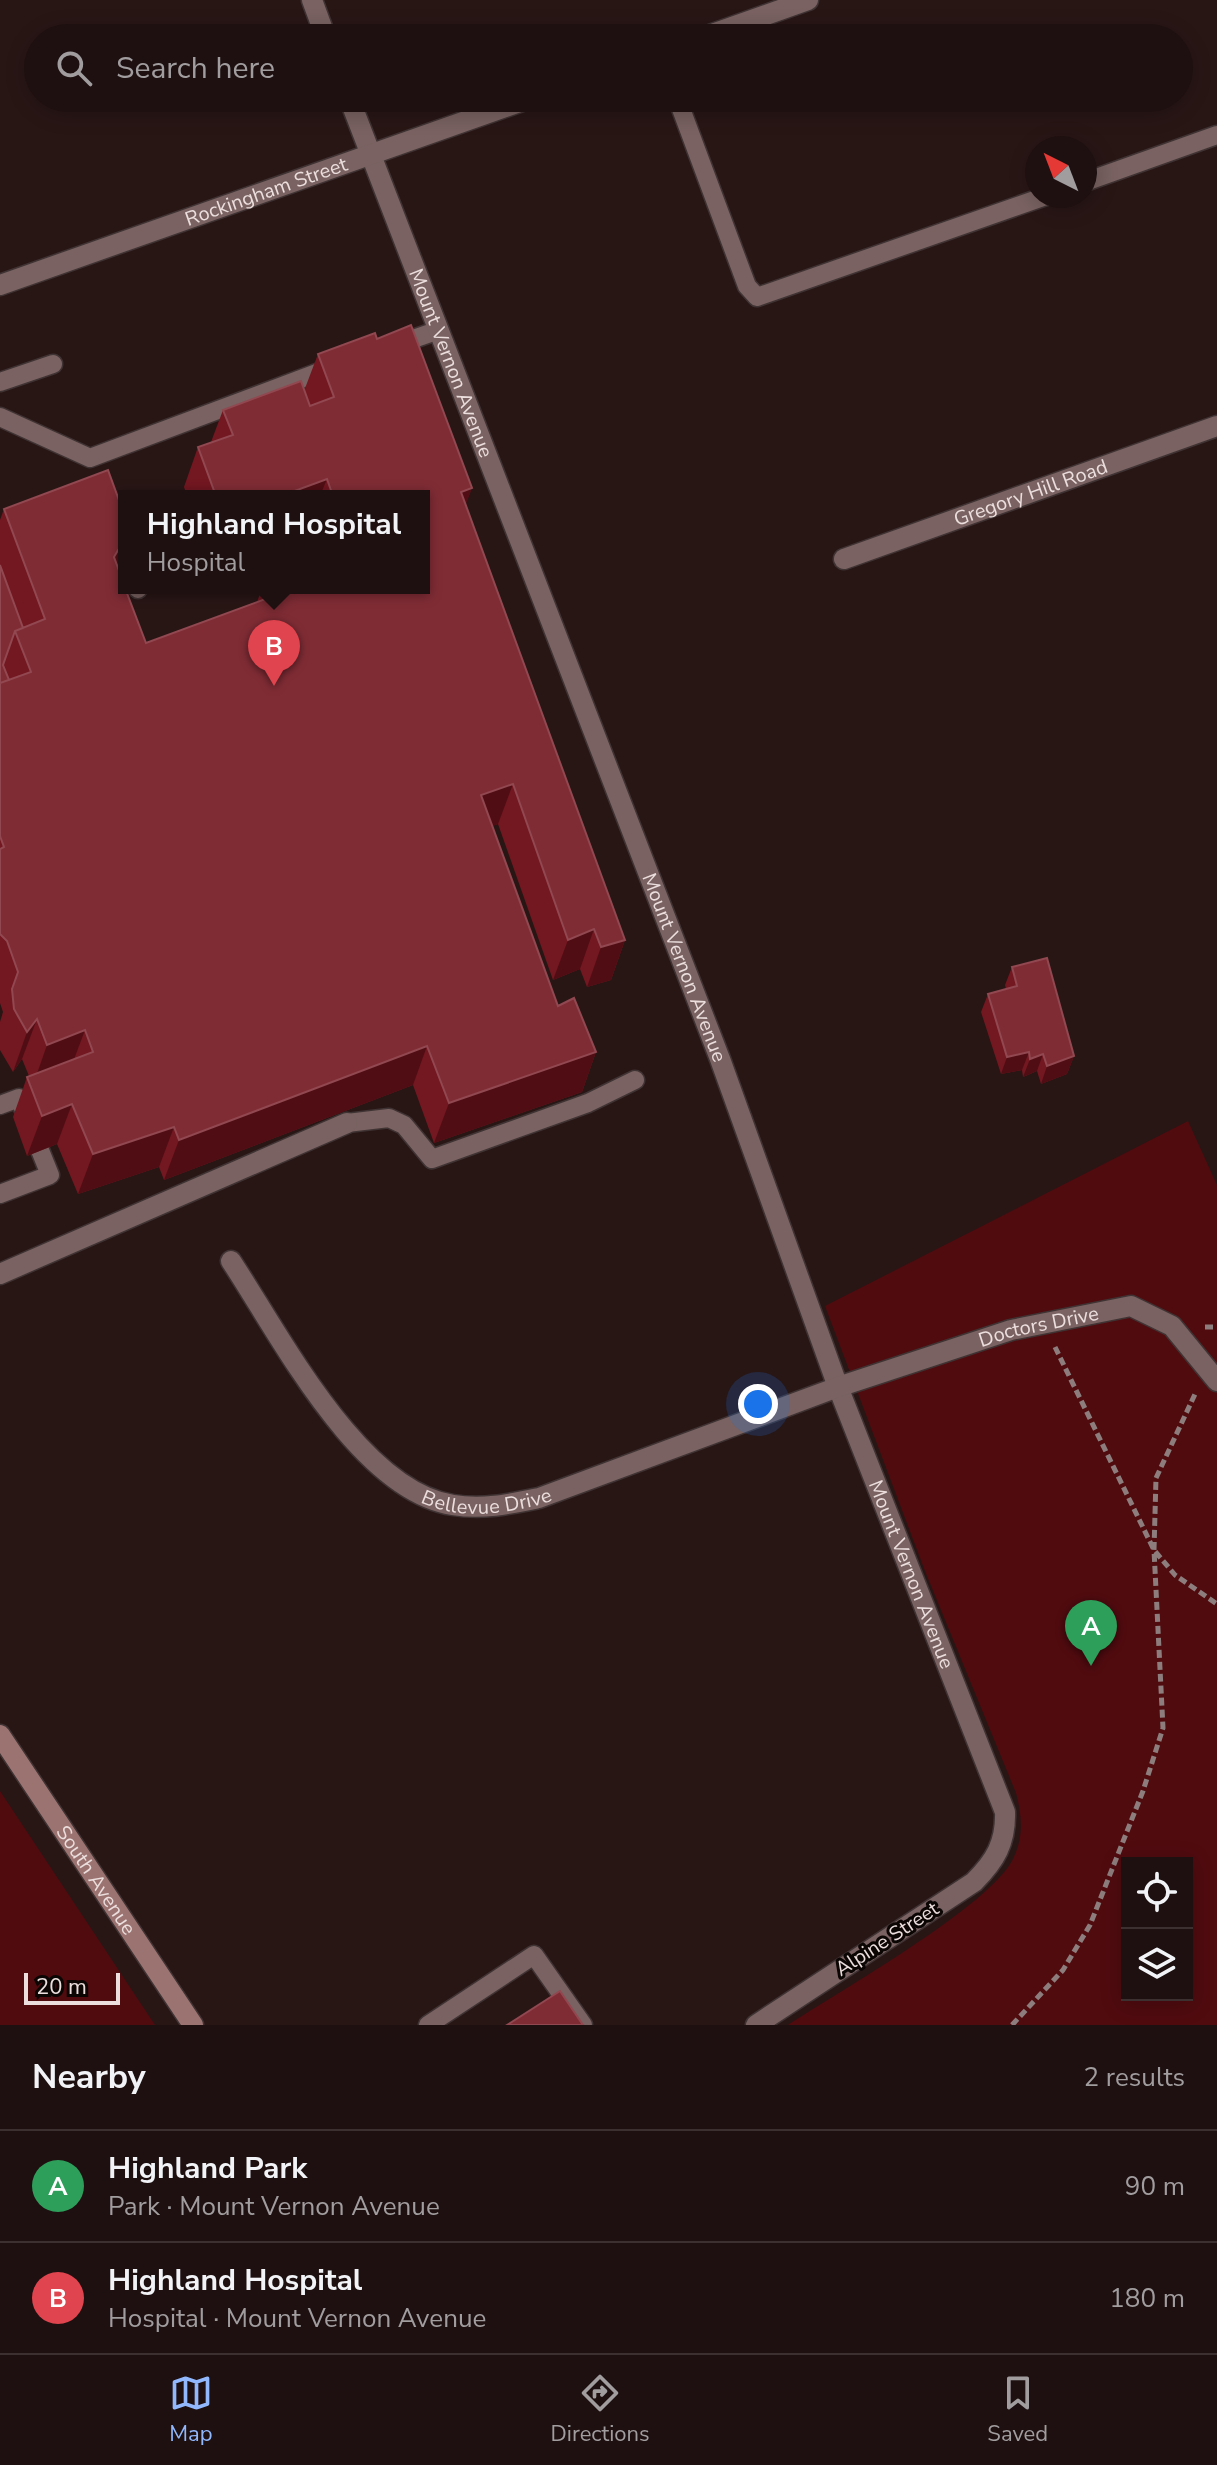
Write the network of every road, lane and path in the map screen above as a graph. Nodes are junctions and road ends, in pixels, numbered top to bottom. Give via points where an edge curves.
1 (312, 0) edge
2 (808, 0) edge
3 (321, 24) edge
4 (740, 24) edge
5 (354, 112) edge
6 (492, 112) edge
7 (682, 112) edge
8 (1217, 135) edge
9 (371, 155) junction
10 (1097, 178) edge
11 (1025, 203) edge
12 (0, 285) edge
13 (439, 330) junction
14 (381, 350) edge
15 (53, 364) dead end
16 (341, 364) edge
17 (0, 382) edge
18 (0, 417) edge
19 (1217, 426) edge
20 (844, 559) dead end
21 (635, 1080) dead end
22 (0, 1105) edge
23 (347, 1123) joint
24 (0, 1194) edge
25 (231, 1261) dead end
26 (0, 1274) edge
27 (1052, 1343) dead end
28 (1208, 1383) edge
29 (838, 1387) junction
30 (1154, 1550) junction
31 (1217, 1604) edge
32 (0, 1735) edge
33 (1003, 1840) joint
34 (193, 2025) edge
35 (428, 2025) edge
36 (583, 2025) edge
37 (756, 2025) edge
38 (1012, 2025) edge

1 - 3 street
2 - 4 street
5 - 9 street, Mount Vernon Avenue
6 - 9 street, Rockingham Street
7 - 11 lane via 747,286 757,297
8 - 10 lane
9 - 12 street, Rockingham Street
9 - 13 street, Mount Vernon Avenue
13 - 14 lane
13 - 29 street, Mount Vernon Avenue via 720,1059
15 - 17 lane
16 - 18 lane via 93,464
19 - 20 street, Gregory Hill Road
21 - 23 lane via 588,1103 432,1159 404,1125 389,1118
22 - 24 lane via 19,1098 50,1175
23 - 26 street
25 - 29 street, Bellevue Drive via 339,1425 409,1488 451,1505 494,1507 539,1498
27 - 30 path
28 - 29 street, Doctors Drive via 1172,1326 1131,1306 1011,1330
28 - 30 path via 1156,1478
29 - 33 street, Mount Vernon Avenue via 1000,1798
30 - 31 path via 1175,1575
30 - 38 path via 1163,1728 1090,1925 1063,1970
32 - 34 main road, South Avenue
33 - 37 street, Alpine Street via 974,1882
35 - 36 lane via 534,1955

